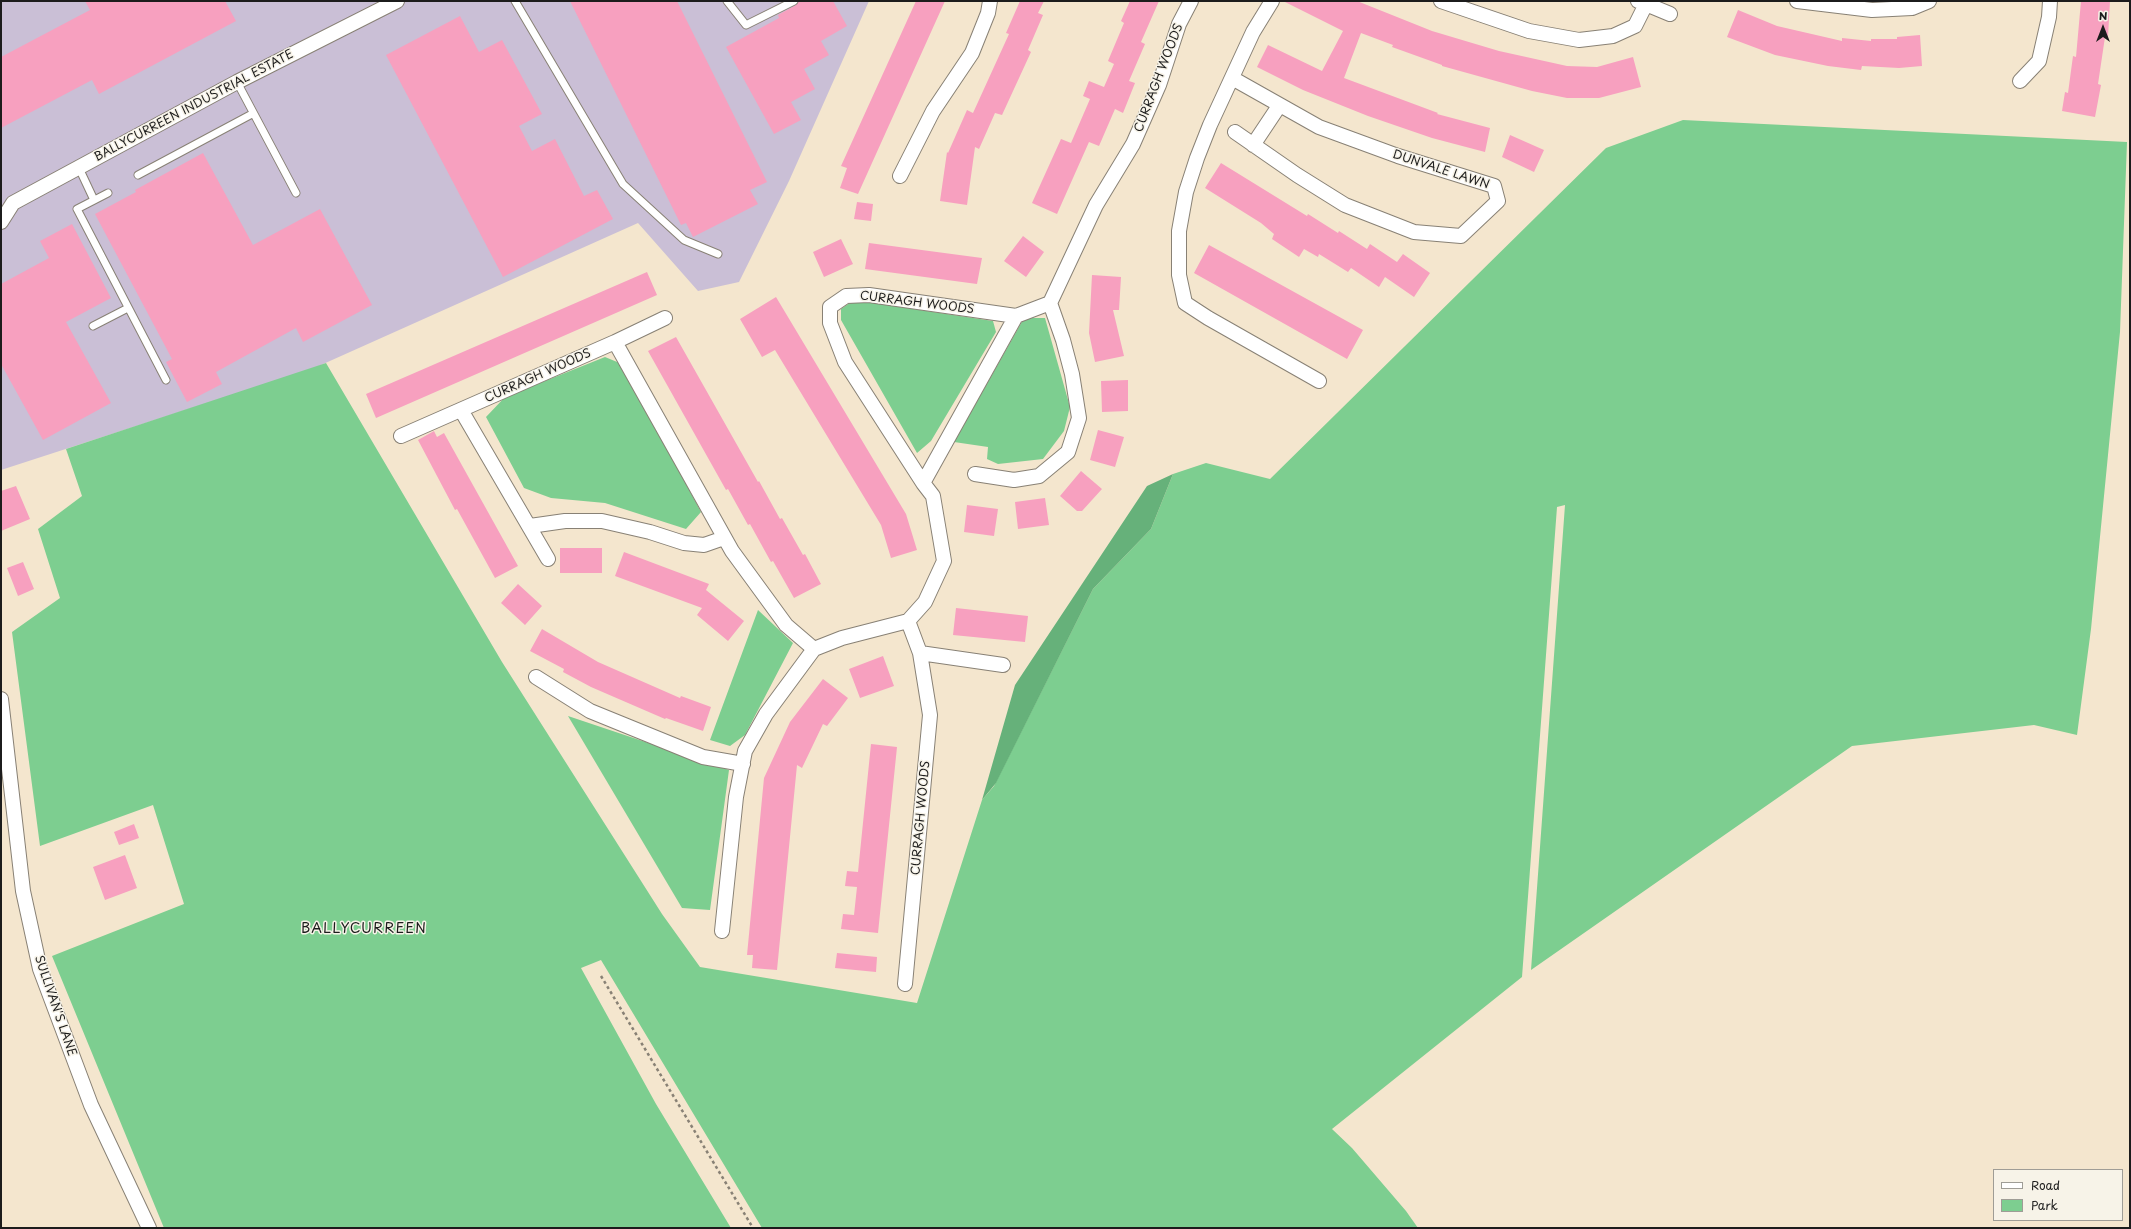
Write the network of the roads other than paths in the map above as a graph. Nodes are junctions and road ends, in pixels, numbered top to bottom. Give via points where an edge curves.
1 (397, 1) edge
2 (516, 1) edge
3 (727, 1) edge
4 (794, 1) edge
5 (990, 1) edge
6 (1191, 1) edge
7 (1272, 1) edge
8 (1441, 1) edge
9 (1797, 1) edge
10 (1929, 1) edge
11 (2050, 1) edge
12 (1642, 3) edge
13 (1670, 14) dead end
14 (1232, 78) junction
15 (2020, 81) dead end
16 (236, 82) junction
17 (1279, 106) junction
18 (252, 114) junction
19 (1235, 132) dead end
20 (1253, 145) junction
21 (79, 168) junction
22 (138, 174) dead end
23 (900, 176) dead end
24 (108, 193) dead end
25 (296, 193) dead end
26 (94, 200) junction
27 (1, 222) edge
28 (718, 254) dead end
29 (1050, 303) junction
30 (128, 308) junction
31 (1016, 316) junction
32 (665, 318) dead end
33 (93, 326) dead end
34 (615, 342) junction
35 (166, 380) dead end
36 (1319, 381) dead end
37 (461, 410) junction
38 (401, 436) dead end
39 (975, 474) dead end
40 (922, 483) junction
41 (530, 526) junction
42 (724, 538) junction
43 (548, 559) dead end
44 (908, 621) junction
45 (814, 649) junction
46 (920, 653) junction
47 (1003, 665) dead end
48 (536, 677) dead end
49 (1, 699) edge
50 (743, 764) junction
51 (722, 931) dead end
52 (905, 984) dead end
53 (149, 1228) edge

1 - 16 street, BALLYCURREEN INDUSTRIAL ESTATE
2 - 28 lane via 623,184 684,240
3 - 4 lane via 746,25
5 - 23 street via 988,13 972,53 932,111
6 - 29 street, CURRAGH WOODS via 1133,144 1096,205
7 - 14 street via 1253,32
8 - 12 street via 1529,31 1579,40 1614,36 1635,26
9 - 10 street via 1872,10 1912,8
11 - 15 street via 2039,61
12 - 13 street
14 - 17 street, DUNVALE LAWN
14 - 36 street via 1210,125 1186,192 1180,232 1179,275 1185,303
16 - 18 lane
16 - 21 street, BALLYCURREEN INDUSTRIAL ESTATE
17 - 20 street
17 - 20 street, DUNVALE LAWN via 1319,127 1398,156 1494,186 1498,201 1461,236 1414,232 1345,205
18 - 22 lane
18 - 25 lane
19 - 20 street, DUNVALE LAWN
21 - 26 lane
21 - 27 street, BALLYCURREEN INDUSTRIAL ESTATE via 13,203
24 - 26 lane
26 - 30 lane via 77,209
29 - 31 street, CURRAGH WOODS
29 - 39 street via 1063,336 1079,418 1068,452 1039,476 1014,480
30 - 33 lane
30 - 35 lane
31 - 40 street
31 - 40 street, CURRAGH WOODS via 869,295 846,296 830,307 830,323 845,362
32 - 34 street, CURRAGH WOODS
34 - 37 street, CURRAGH WOODS
34 - 42 street
37 - 38 street, CURRAGH WOODS
37 - 41 street
40 - 44 street, CURRAGH WOODS via 933,496 944,560 925,602
41 - 42 street via 565,521 602,521 650,532 684,544 704,545
41 - 43 street
42 - 45 street via 786,625
44 - 45 street via 842,638
44 - 46 street, CURRAGH WOODS
45 - 50 street via 766,714 745,751
46 - 47 street
46 - 52 street, CURRAGH WOODS via 930,715
48 - 50 street via 590,711 703,757
49 - 53 street, SULLIVAN'S LANE via 23,891 40,969 91,1105
50 - 51 street via 736,797

